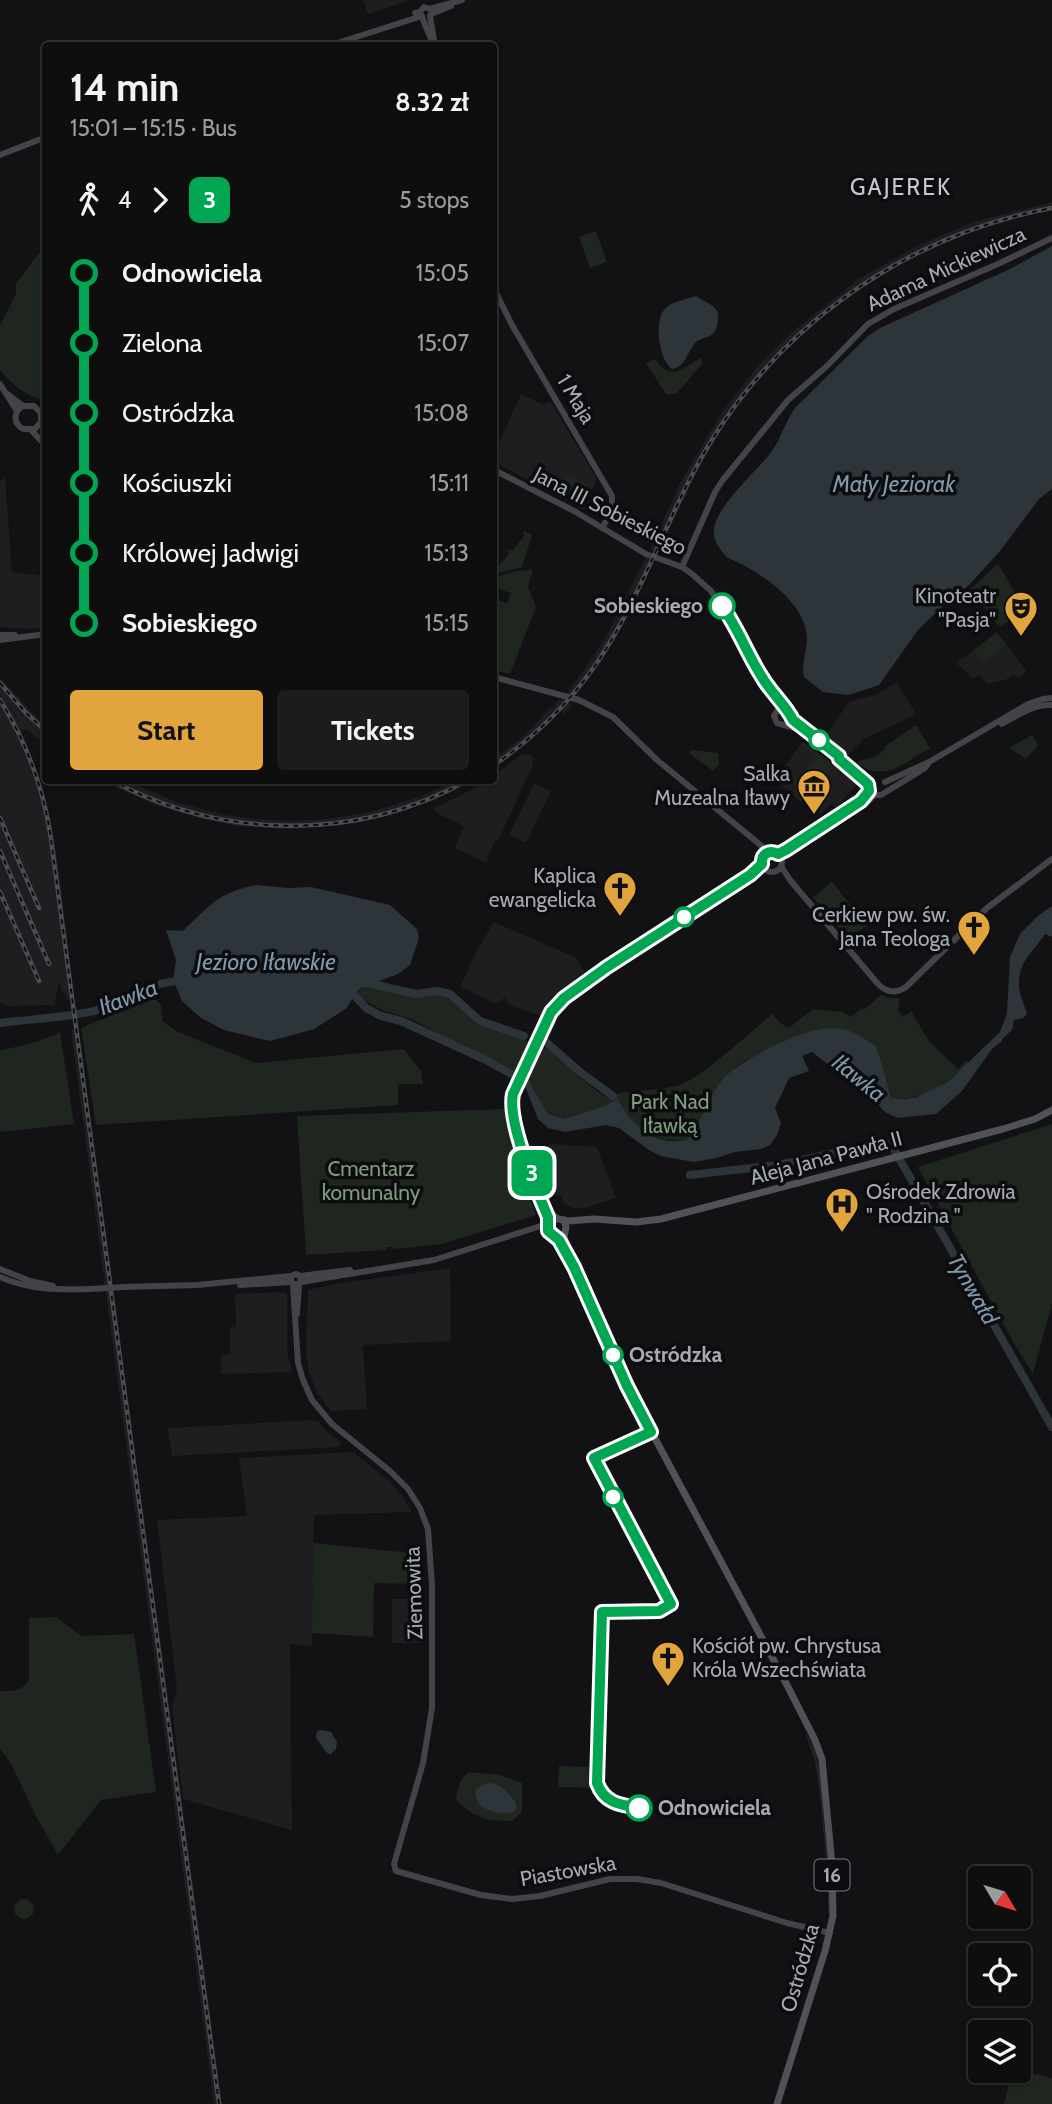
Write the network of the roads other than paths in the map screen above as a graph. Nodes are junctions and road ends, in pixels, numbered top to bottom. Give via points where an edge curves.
1 (460, 1) edge
2 (426, 14) junction
3 (339, 42) edge
4 (433, 42) edge
5 (42, 139) edge
6 (0, 155) edge
7 (1052, 239) edge
8 (497, 295) edge
9 (0, 384) edge
10 (20, 409) junction
11 (42, 415) edge
12 (38, 426) edge
13 (497, 472) edge
14 (603, 528) junction
15 (682, 567) junction
16 (42, 634) edge
17 (0, 638) edge
18 (497, 678) edge
19 (1052, 698) edge
20 (1052, 705) edge
21 (781, 709) junction
22 (791, 717) junction
23 (784, 725) junction
24 (985, 731) junction
25 (811, 733) junction
26 (885, 786) junction
27 (871, 787) junction
28 (766, 853) junction
29 (1052, 859) edge
30 (779, 862) junction
31 (763, 867) junction
32 (1052, 1111) edge
33 (606, 1220) junction
34 (554, 1221) junction
35 (565, 1231) junction
36 (552, 1235) junction
37 (510, 1237) junction
38 (574, 1267) junction
39 (0, 1269) edge
40 (0, 1277) edge
41 (296, 1281) junction
42 (76, 1290) junction
43 (394, 1868) joint
44 (830, 1933) junction
45 (777, 2104) edge

1 - 2 street
2 - 3 street via 395,20
2 - 4 street
5 - 6 street
7 - 15 street, Adama Mickiewicza via 894,309 863,329 788,400 722,481
8 - 14 street, 1 Maja via 608,486 613,503
9 - 10 street
10 - 11 street via 34,406
10 - 12 street via 17,424 23,429
13 - 14 street, Jana III Sobieskiego
14 - 15 street, Jana III Sobieskiego via 646,554
15 - 21 street, Jana III Sobieskiego via 723,607
16 - 17 street
18 - 28 street via 583,701 620,723
19 - 24 street via 1028,704
20 - 24 street via 1032,708
21 - 22 street via 790,711
21 - 23 street via 775,712 775,720
22 - 23 street
22 - 25 street
23 - 25 street
24 - 26 street
25 - 27 street via 845,758
26 - 27 street via 881,795
26 - 27 street via 879,777
27 - 30 street via 861,801
28 - 30 street
28 - 31 street
29 - 30 street via 987,908 898,992 878,984
30 - 31 street via 772,872
31 - 34 street, Ostródzka / 16 via 607,967 551,1012 513,1094 511,1112
32 - 33 main road, Aleja Jana Pawła II via 918,1152 661,1219
33 - 34 main road, Aleja Jana Pawła II
33 - 35 main road, Aleja Jana Pawła II via 573,1225
34 - 35 main road, Ostródzka / 16
34 - 36 main road, Ostródzka / 16
34 - 37 street, Aleja Jana Pawła II
35 - 36 main road, Aleja Jana Pawła II
35 - 38 main road, Ostródzka / 16
36 - 37 street, Aleja Jana Pawła II
36 - 38 main road, Ostródzka / 16
37 - 41 street, Aleja Jana Pawła II via 434,1260
38 - 44 main road, Ostródzka / 16 via 627,1386 820,1753 832,1875
39 - 42 street, Aleja Jana Pawła II via 30,1281
40 - 42 street, Aleja Jana Pawła II via 31,1287
41 - 42 street, Aleja Jana Pawła II, bridge
41 - 43 street, Ziemowita via 298,1363 312,1400 332,1424 408,1489 428,1529 432,1708 423,1763
43 - 44 street, Piastowska via 499,1898 540,1896 610,1879 637,1879
44 - 45 main road, Ostródzka / 16

